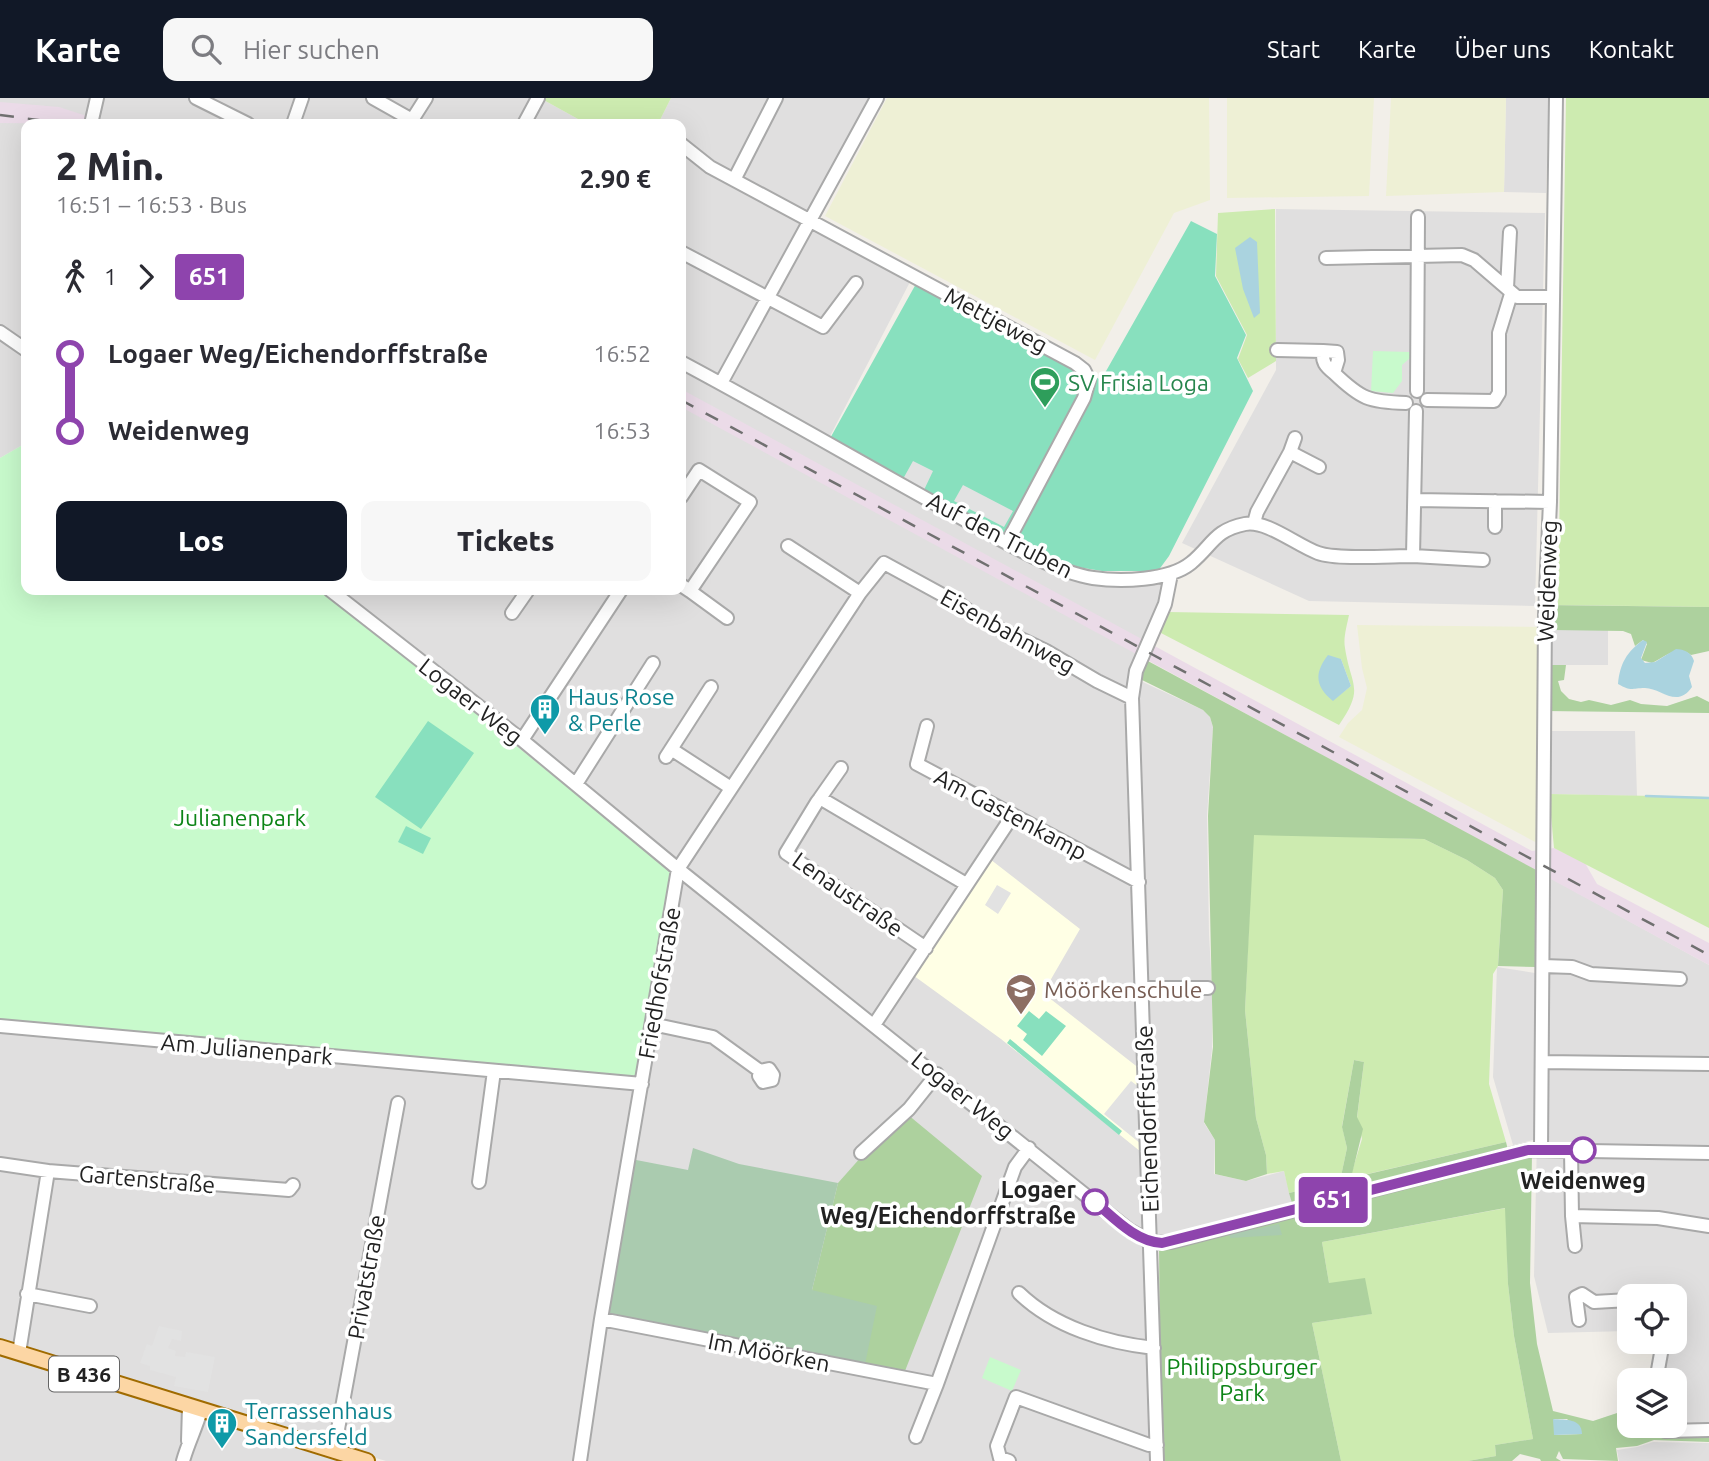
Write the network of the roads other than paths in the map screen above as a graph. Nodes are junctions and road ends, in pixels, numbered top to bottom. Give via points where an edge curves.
1 (97, 98) edge
2 (196, 98) edge
3 (302, 98) edge
4 (373, 98) edge
5 (426, 98) edge
6 (538, 98) edge
7 (776, 98) edge
8 (877, 98) edge
9 (1556, 98) edge
10 (92, 119) edge
11 (238, 119) edge
12 (295, 119) edge
13 (410, 119) edge
14 (413, 119) edge
15 (527, 119) edge
16 (686, 148) edge
17 (734, 180) junction
18 (1418, 217) dead end
19 (810, 219) junction
20 (1510, 232) dead end
21 (686, 255) edge
22 (1418, 256) junction
23 (1326, 258) dead end
24 (856, 283) dead end
25 (1509, 291) junction
26 (1552, 297) junction
27 (765, 298) junction
28 (0, 332) edge
29 (21, 347) edge
30 (1278, 350) dead end
31 (686, 365) edge
32 (721, 383) junction
33 (1416, 391) junction
34 (1426, 400) junction
35 (1411, 407) junction
36 (1295, 438) dead end
37 (1290, 452) junction
38 (1319, 467) dead end
39 (686, 486) edge
40 (1415, 499) junction
41 (1496, 501) junction
42 (1550, 502) junction
43 (1254, 523) junction
44 (1495, 527) dead end
45 (1007, 542) junction
46 (788, 546) dead end
47 (1413, 556) junction
48 (1483, 559) dead end
49 (884, 563) joint
50 (1171, 574) junction
51 (686, 587) edge
52 (686, 589) edge
53 (860, 593) junction
54 (336, 595) edge
55 (525, 595) edge
56 (618, 595) edge
57 (512, 613) dead end
58 (727, 618) dead end
59 (653, 663) dead end
60 (710, 687) dead end
61 (1132, 698) junction
62 (927, 726) dead end
63 (522, 740) junction
64 (841, 768) dead end
65 (576, 784) junction
66 (731, 788) junction
67 (820, 798) junction
68 (1013, 815) junction
69 (678, 869) junction
70 (1139, 883) junction
71 (966, 884) junction
72 (926, 948) junction
73 (1543, 966) junction
74 (1680, 979) dead end
75 (1142, 988) junction
76 (1208, 988) dead end
77 (652, 1024) junction
78 (874, 1025) junction
79 (0, 1026) edge
80 (1542, 1062) junction
81 (1709, 1064) edge
82 (494, 1071) junction
83 (760, 1071) dead end
84 (937, 1074) junction
85 (642, 1084) junction
86 (398, 1103) dead end
87 (1029, 1148) junction
88 (1541, 1149) junction
89 (1571, 1150) junction
90 (861, 1153) dead end
91 (1709, 1153) edge
92 (0, 1164) edge
93 (48, 1171) junction
94 (479, 1182) dead end
95 (293, 1185) dead end
96 (1572, 1216) junction
97 (1709, 1226) edge
98 (1152, 1243) junction
99 (1575, 1246) dead end
100 (1574, 1282) dead end
101 (1019, 1293) dead end
102 (27, 1294) junction
103 (1617, 1301) edge
104 (90, 1306) dead end
105 (601, 1319) junction
106 (0, 1347) edge
107 (1154, 1348) junction
108 (19, 1353) junction
109 (937, 1384) junction
110 (195, 1408) junction
111 (1687, 1430) edge
112 (1709, 1430) edge
113 (916, 1437) dead end
114 (1157, 1445) junction
115 (334, 1451) junction
116 (183, 1461) edge
117 (367, 1461) edge
118 (580, 1461) edge
119 (1009, 1461) edge
120 (1157, 1461) edge

1 - 10 street
2 - 11 street
3 - 12 street
4 - 13 street
5 - 14 street
6 - 15 street
7 - 17 street
8 - 19 street
9 - 26 street, Weidenweg
16 - 17 street
17 - 19 street
18 - 22 street
19 - 27 street
19 - 45 street, Mettjeweg via 1084,370 1089,380 1084,398
20 - 25 street
21 - 27 street
22 - 23 street
22 - 25 street via 1462,255
22 - 33 street
24 - 27 street via 820,333
25 - 26 street via 1517,297
25 - 34 street via 1499,332 1497,399
26 - 42 street, Weidenweg
27 - 32 street
28 - 29 street
30 - 35 street via 1337,352 1334,373 1368,400
31 - 32 street, Auf den Truben
32 - 45 street, Auf den Truben
33 - 34 street
33 - 35 street via 1408,394
34 - 35 street via 1424,408
35 - 40 street
36 - 37 street
37 - 38 street
37 - 43 street
39 - 51 street via 699,470 750,502
40 - 41 street
40 - 47 street
41 - 42 street
41 - 44 street
42 - 73 street, Weidenweg
43 - 47 street via 1320,554
43 - 50 street, Auf den Truben via 1223,531 1188,565
45 - 50 street, Auf den Truben via 1092,578
46 - 53 street
47 - 48 street
49 - 53 street, Friedhofstraße
49 - 61 street, Eisenbahnweg via 979,619
50 - 61 street, Eichendorffstraße via 1165,604 1136,671
52 - 58 street
53 - 66 street, Friedhofstraße
54 - 63 street, Logaer Weg
55 - 57 street
56 - 63 street
59 - 65 street
60 - 66 street via 668,753
61 - 70 street, Eichendorffstraße
62 - 68 street, Am Gastenkamp via 917,764
63 - 65 street, Logaer Weg
64 - 67 street, Lenaustraße
65 - 69 street, Logaer Weg
66 - 69 street, Friedhofstraße
67 - 71 street
67 - 72 street, Lenaustraße via 786,853
68 - 70 street, Am Gastenkamp
68 - 71 street, Lenaustraße
69 - 77 street, Friedhofstraße
69 - 78 street, Logaer Weg
70 - 75 street, Eichendorffstraße
71 - 72 street, Lenaustraße
72 - 78 street, Lenaustraße
73 - 74 street
73 - 80 street, Weidenweg
75 - 76 street
75 - 98 street, Eichendorffstraße
77 - 83 street via 713,1037
77 - 85 street, Friedhofstraße
78 - 84 street, Logaer Weg
79 - 82 street, Am Julianenpark
80 - 81 street
80 - 88 street, Weidenweg
82 - 85 street, Am Julianenpark
82 - 94 street
84 - 87 street, Logaer Weg
84 - 90 street via 909,1109
85 - 105 street, Friedhofstraße
86 - 115 street, Privatstraße
87 - 98 street, Logaer Weg via 1129,1230
87 - 109 street via 1015,1167
88 - 89 street
88 - 98 street
89 - 91 street
89 - 96 street
92 - 93 street, Gartenstraße
93 - 95 street, Gartenstraße via 289,1190
93 - 102 street
96 - 97 street via 1658,1218
96 - 99 street
98 - 107 street, Eichendorffstraße
100 - 103 street via 1578,1308
101 - 107 street via 1031,1305 1100,1338
102 - 104 street
102 - 108 street
105 - 109 street, Im Möörken
105 - 118 street, Friedhofstraße
106 - 108 main road, B 436
107 - 114 street, Eichendorffstraße
108 - 110 main road, B 436
109 - 113 street
110 - 115 main road, B 436
110 - 116 street via 196,1426
111 - 112 street
114 - 119 street via 1016,1397 998,1446 1000,1458
114 - 120 street, Eichendorffstraße
115 - 117 main road, B 436

